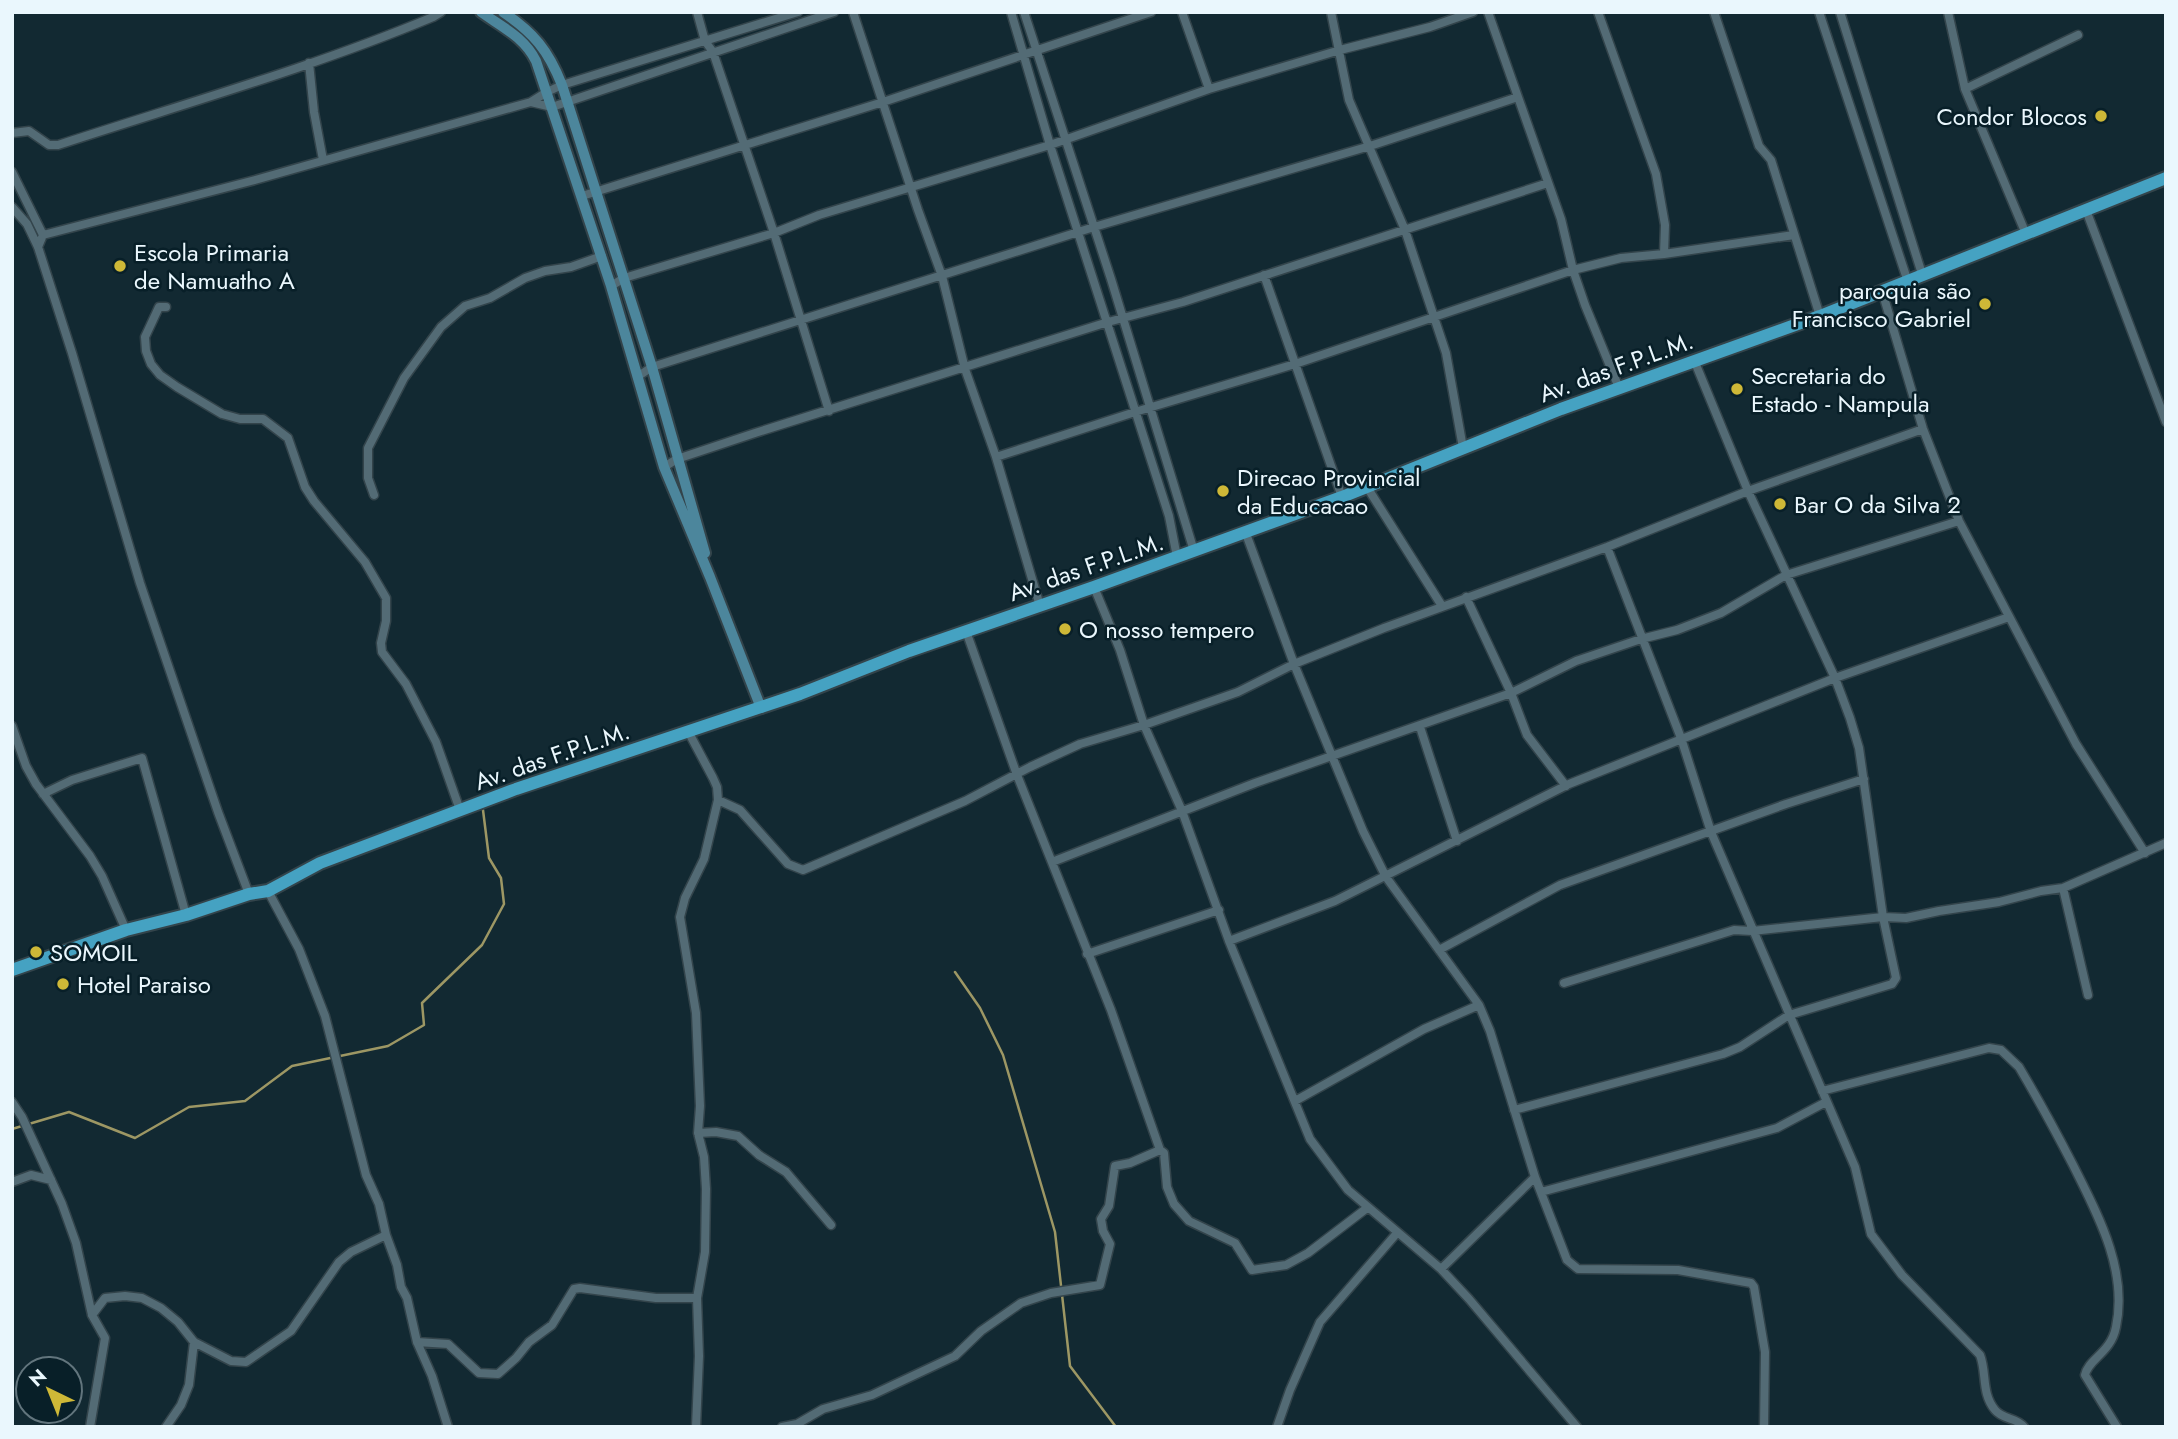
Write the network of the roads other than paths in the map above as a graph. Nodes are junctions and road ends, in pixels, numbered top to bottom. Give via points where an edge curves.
1 (441, 12) edge
2 (481, 12) edge
3 (503, 12) edge
4 (697, 12) edge
5 (798, 12) edge
6 (834, 12) edge
7 (852, 12) edge
8 (1011, 12) edge
9 (1024, 12) edge
10 (1151, 12) edge
11 (1182, 12) edge
12 (1331, 12) edge
13 (1473, 12) edge
14 (1488, 12) edge
15 (1598, 12) edge
16 (1714, 12) edge
17 (1819, 12) edge
18 (1840, 12) edge
19 (1948, 12) edge
20 (2078, 35) dead end
21 (705, 41) junction
22 (1036, 50) junction
23 (1340, 50) junction
24 (713, 52) junction
25 (1024, 55) junction
26 (309, 63) junction
27 (562, 85) junction
28 (1209, 89) junction
29 (1965, 89) junction
30 (547, 92) junction
31 (1518, 97) junction
32 (568, 100) junction
33 (531, 102) junction
34 (883, 102) junction
35 (552, 107) junction
36 (12, 133) edge
37 (1065, 140) junction
38 (743, 144) junction
39 (1050, 145) junction
40 (1370, 146) junction
41 (323, 160) junction
42 (12, 172) edge
43 (2166, 178) edge
44 (1548, 183) junction
45 (911, 189) junction
46 (594, 190) junction
47 (582, 196) junction
48 (12, 207) edge
49 (2086, 210) junction
50 (1094, 227) junction
51 (1405, 230) junction
52 (1079, 232) junction
53 (774, 233) junction
54 (43, 234) junction
55 (1794, 234) junction
56 (2026, 234) junction
57 (38, 247) junction
58 (1664, 254) junction
59 (602, 256) junction
60 (1573, 270) junction
61 (1922, 274) junction
62 (1264, 275) junction
63 (942, 276) junction
64 (624, 278) junction
65 (1907, 279) junction
66 (611, 286) junction
67 (1882, 291) junction
68 (166, 307) dead end
69 (1434, 316) junction
70 (1820, 316) junction
71 (1122, 317) junction
72 (801, 320) junction
73 (1108, 322) junction
74 (1694, 360) junction
75 (1296, 364) junction
76 (652, 367) junction
77 (965, 369) junction
78 (637, 377) junction
79 (1619, 388) junction
80 (1150, 408) junction
81 (829, 411) junction
82 (1135, 412) junction
83 (2166, 422) edge
84 (1923, 429) junction
85 (1463, 448) junction
86 (996, 457) junction
87 (677, 459) junction
88 (664, 467) junction
89 (1367, 487) junction
90 (1748, 491) junction
91 (374, 495) dead end
92 (1342, 497) junction
93 (1959, 521) junction
94 (1245, 531) junction
95 (1607, 547) junction
96 (1194, 551) junction
97 (1177, 557) junction
98 (1786, 575) junction
99 (710, 577) junction
100 (1094, 587) junction
101 (1466, 597) junction
102 (1040, 606) junction
103 (1442, 606) junction
104 (2009, 617) junction
105 (966, 631) junction
106 (1641, 639) junction
107 (1294, 664) junction
108 (1835, 678) junction
109 (1511, 693) junction
110 (761, 708) junction
111 (1144, 725) junction
112 (12, 726) edge
113 (1420, 727) junction
114 (689, 733) junction
115 (1681, 738) junction
116 (1332, 756) junction
117 (1017, 775) junction
118 (1864, 779) junction
119 (1566, 786) junction
120 (43, 794) junction
121 (718, 800) junction
122 (460, 810) junction
123 (1182, 811) junction
124 (1711, 832) junction
125 (1457, 841) junction
126 (2166, 843) edge
127 (2144, 853) junction
128 (1052, 862) junction
129 (1386, 877) junction
130 (2063, 888) junction
131 (268, 891) junction
132 (248, 894) junction
133 (1219, 910) junction
134 (186, 915) junction
135 (1883, 917) junction
136 (126, 930) junction
137 (1752, 931) junction
138 (1229, 941) junction
139 (1439, 950) junction
140 (1087, 954) junction
141 (12, 971) edge
142 (1564, 983) dead end
143 (2088, 995) dead end
144 (1479, 1005) junction
145 (1789, 1015) junction
146 (1822, 1091) junction
147 (1295, 1101) junction
148 (12, 1102) edge
149 (1826, 1102) junction
150 (1514, 1110) junction
151 (698, 1132) junction
152 (1160, 1150) junction
153 (1535, 1177) junction
154 (51, 1180) junction
155 (12, 1182) edge
156 (1541, 1192) junction
157 (1367, 1208) junction
158 (831, 1225) dead end
159 (1397, 1233) junction
160 (386, 1234) junction
161 (1441, 1269) junction
162 (697, 1298) junction
163 (92, 1315) junction
164 (194, 1342) junction
165 (417, 1342) junction
166 (90, 1427) edge
167 (166, 1427) edge
168 (448, 1427) edge
169 (696, 1427) edge
170 (782, 1427) edge
171 (1277, 1427) edge
172 (1577, 1427) edge
173 (1764, 1427) edge
174 (2024, 1427) edge
175 (2117, 1427) edge

1 - 26 street
2 - 30 street via 530,49
3 - 27 street via 539,43
4 - 21 street
5 - 21 street
6 - 24 street
7 - 34 street
8 - 25 street
9 - 22 street
10 - 22 street
11 - 28 street
12 - 23 street
13 - 23 street
14 - 31 street
15 - 58 street via 1656,174 1665,225
16 - 55 street
17 - 65 street
18 - 61 street
19 - 29 street
20 - 29 street
21 - 24 street
21 - 27 street
22 - 25 street
22 - 37 street
23 - 28 street
23 - 40 street via 1349,100
24 - 32 street
24 - 38 street
25 - 34 street
25 - 39 street
26 - 36 street via 58,145 49,145 29,131
26 - 41 street
27 - 30 street
27 - 32 street
28 - 37 street
29 - 56 street
30 - 33 street
30 - 35 street
31 - 40 street
31 - 44 street
32 - 35 street
32 - 46 street
33 - 35 street
33 - 41 street
34 - 38 street
34 - 45 street
35 - 47 street
37 - 39 street
37 - 50 street
38 - 46 street
38 - 53 street
39 - 45 street
39 - 52 street
40 - 50 street
40 - 51 street
41 - 54 street
42 - 54 street
43 - 49 main road, Av. das F.P.L.M.
44 - 51 street
44 - 60 street
45 - 53 street
45 - 63 street
46 - 47 street
46 - 64 street
47 - 59 street
48 - 57 street
49 - 56 main road, Av. das F.P.L.M.
49 - 83 street
50 - 52 street
50 - 71 street
51 - 62 street
51 - 69 street
52 - 63 street
52 - 73 street
53 - 64 street
53 - 72 street
54 - 57 street
55 - 58 street
55 - 70 street
56 - 61 main road, Av. das F.P.L.M.
57 - 132 street via 140,583
58 - 60 street via 1621,258
59 - 66 street
59 - 91 street via 525,278 465,306 441,327 404,378 368,448 368,478
60 - 69 street
60 - 79 street
61 - 65 main road, Av. das F.P.L.M.
62 - 71 street
62 - 75 street
63 - 72 street
63 - 77 street
64 - 66 street
64 - 76 street
65 - 67 main road, Av. das F.P.L.M.
66 - 78 street
67 - 70 main road, Av. das F.P.L.M.
67 - 84 street
68 - 122 street via 159,307 145,337 151,364 177,387 222,414 263,419 288,438 305,487 365,562 386,597 382,652 406,684 436,742
69 - 75 street
69 - 85 street via 1446,353
70 - 74 main road, Av. das F.P.L.M.
71 - 73 street
71 - 80 street
72 - 76 street
72 - 81 street
73 - 77 street
73 - 82 street
74 - 79 main road, Av. das F.P.L.M.
74 - 90 street
75 - 80 street
75 - 92 street
76 - 78 street
76 - 87 street
77 - 81 street
77 - 86 street
78 - 88 street
79 - 85 main road, Av. das F.P.L.M.
80 - 82 street
80 - 96 street
81 - 87 street
82 - 86 street
82 - 97 street via 1169,516
84 - 90 street
84 - 93 street
85 - 89 main road, Av. das F.P.L.M.
86 - 102 street
87 - 88 street
87 - 99 street via 701,530
88 - 99 street
89 - 92 main road, Av. das F.P.L.M.
89 - 103 street
90 - 95 street
90 - 98 street
92 - 94 main road, Av. das F.P.L.M.
93 - 98 street
93 - 104 street
94 - 96 main road, Av. das F.P.L.M.
94 - 107 street
95 - 101 street
95 - 106 street
96 - 97 main road, Av. das F.P.L.M.
97 - 100 main road, Av. das F.P.L.M.
98 - 106 street via 1721,613
98 - 108 street
99 - 110 street
100 - 102 main road, Av. das F.P.L.M.
100 - 111 street
101 - 103 street
101 - 109 street
102 - 105 main road, Av. das F.P.L.M.
103 - 107 street
104 - 108 street
104 - 127 street via 2076,744
105 - 110 main road, Av. das F.P.L.M.
105 - 117 street
106 - 109 street via 1576,661
106 - 115 street
107 - 111 street via 1238,692
107 - 116 street
108 - 115 street
108 - 118 street via 1853,728
109 - 113 street
109 - 119 street via 1527,735
110 - 114 main road, Av. das F.P.L.M.
111 - 117 street via 1080,744
111 - 123 street
112 - 120 street via 26,766
113 - 116 street
113 - 125 street
114 - 121 street via 717,787
114 - 122 main road, Av. das F.P.L.M.
115 - 119 street
115 - 124 street
116 - 123 street
116 - 129 street
117 - 121 street via 803,870 788,864 740,810
117 - 128 street
118 - 124 street
118 - 135 street
119 - 125 street
120 - 134 street via 142,758
120 - 136 street via 90,856
121 - 151 street via 704,859 680,918 697,1024
122 - 131 main road, Av. das F.P.L.M. via 320,863
123 - 128 street
123 - 133 street
124 - 137 street
124 - 139 street via 1560,886
125 - 129 street
126 - 127 street
127 - 130 street
128 - 140 street
129 - 138 street
129 - 139 street
130 - 135 street via 1906,918
130 - 143 street
131 - 132 main road, Av. das F.P.L.M.
131 - 160 street via 299,948 325,1016
132 - 134 main road, Av. das F.P.L.M.
133 - 138 street
133 - 140 street
134 - 136 main road, Av. das F.P.L.M.
135 - 137 street
135 - 145 street via 1896,978 1892,984
136 - 141 main road, Av. das F.P.L.M.
137 - 142 street via 1734,930
137 - 145 street
138 - 147 street
139 - 144 street
140 - 152 street
144 - 147 street via 1424,1029
144 - 150 street
145 - 146 street
145 - 150 street via 1723,1054
146 - 149 street
146 - 175 street via 1989,1048 2001,1051 2019,1067 2095,1208 2112,1253 2116,1329 2111,1344 2085,1375
147 - 157 street via 1322,1157
148 - 154 street
149 - 156 street via 1777,1128
149 - 174 street via 1855,1167 1875,1242 1980,1355 1983,1385 1995,1410
150 - 153 street
151 - 158 street via 738,1136 786,1171
151 - 162 street via 706,1189 705,1252
152 - 157 street via 1174,1204 1189,1221 1234,1243 1252,1270 1286,1265
152 - 170 street via 1115,1166 1109,1206 1101,1219 1110,1244 1100,1285 1021,1303 955,1356 872,1395
153 - 156 street
153 - 161 street
154 - 155 street via 32,1175
154 - 163 street via 76,1244
156 - 173 street via 1567,1260 1578,1269 1678,1270 1751,1283 1765,1352
157 - 159 street
159 - 161 street
159 - 171 street via 1320,1322
160 - 164 street via 339,1262 291,1331 246,1362 231,1361
160 - 165 street
161 - 172 street
162 - 165 street via 573,1289 552,1325 498,1374 480,1373 447,1344
162 - 169 street
163 - 164 street via 105,1298 142,1298 178,1322
163 - 166 street via 105,1338
164 - 167 street via 189,1385
165 - 168 street

